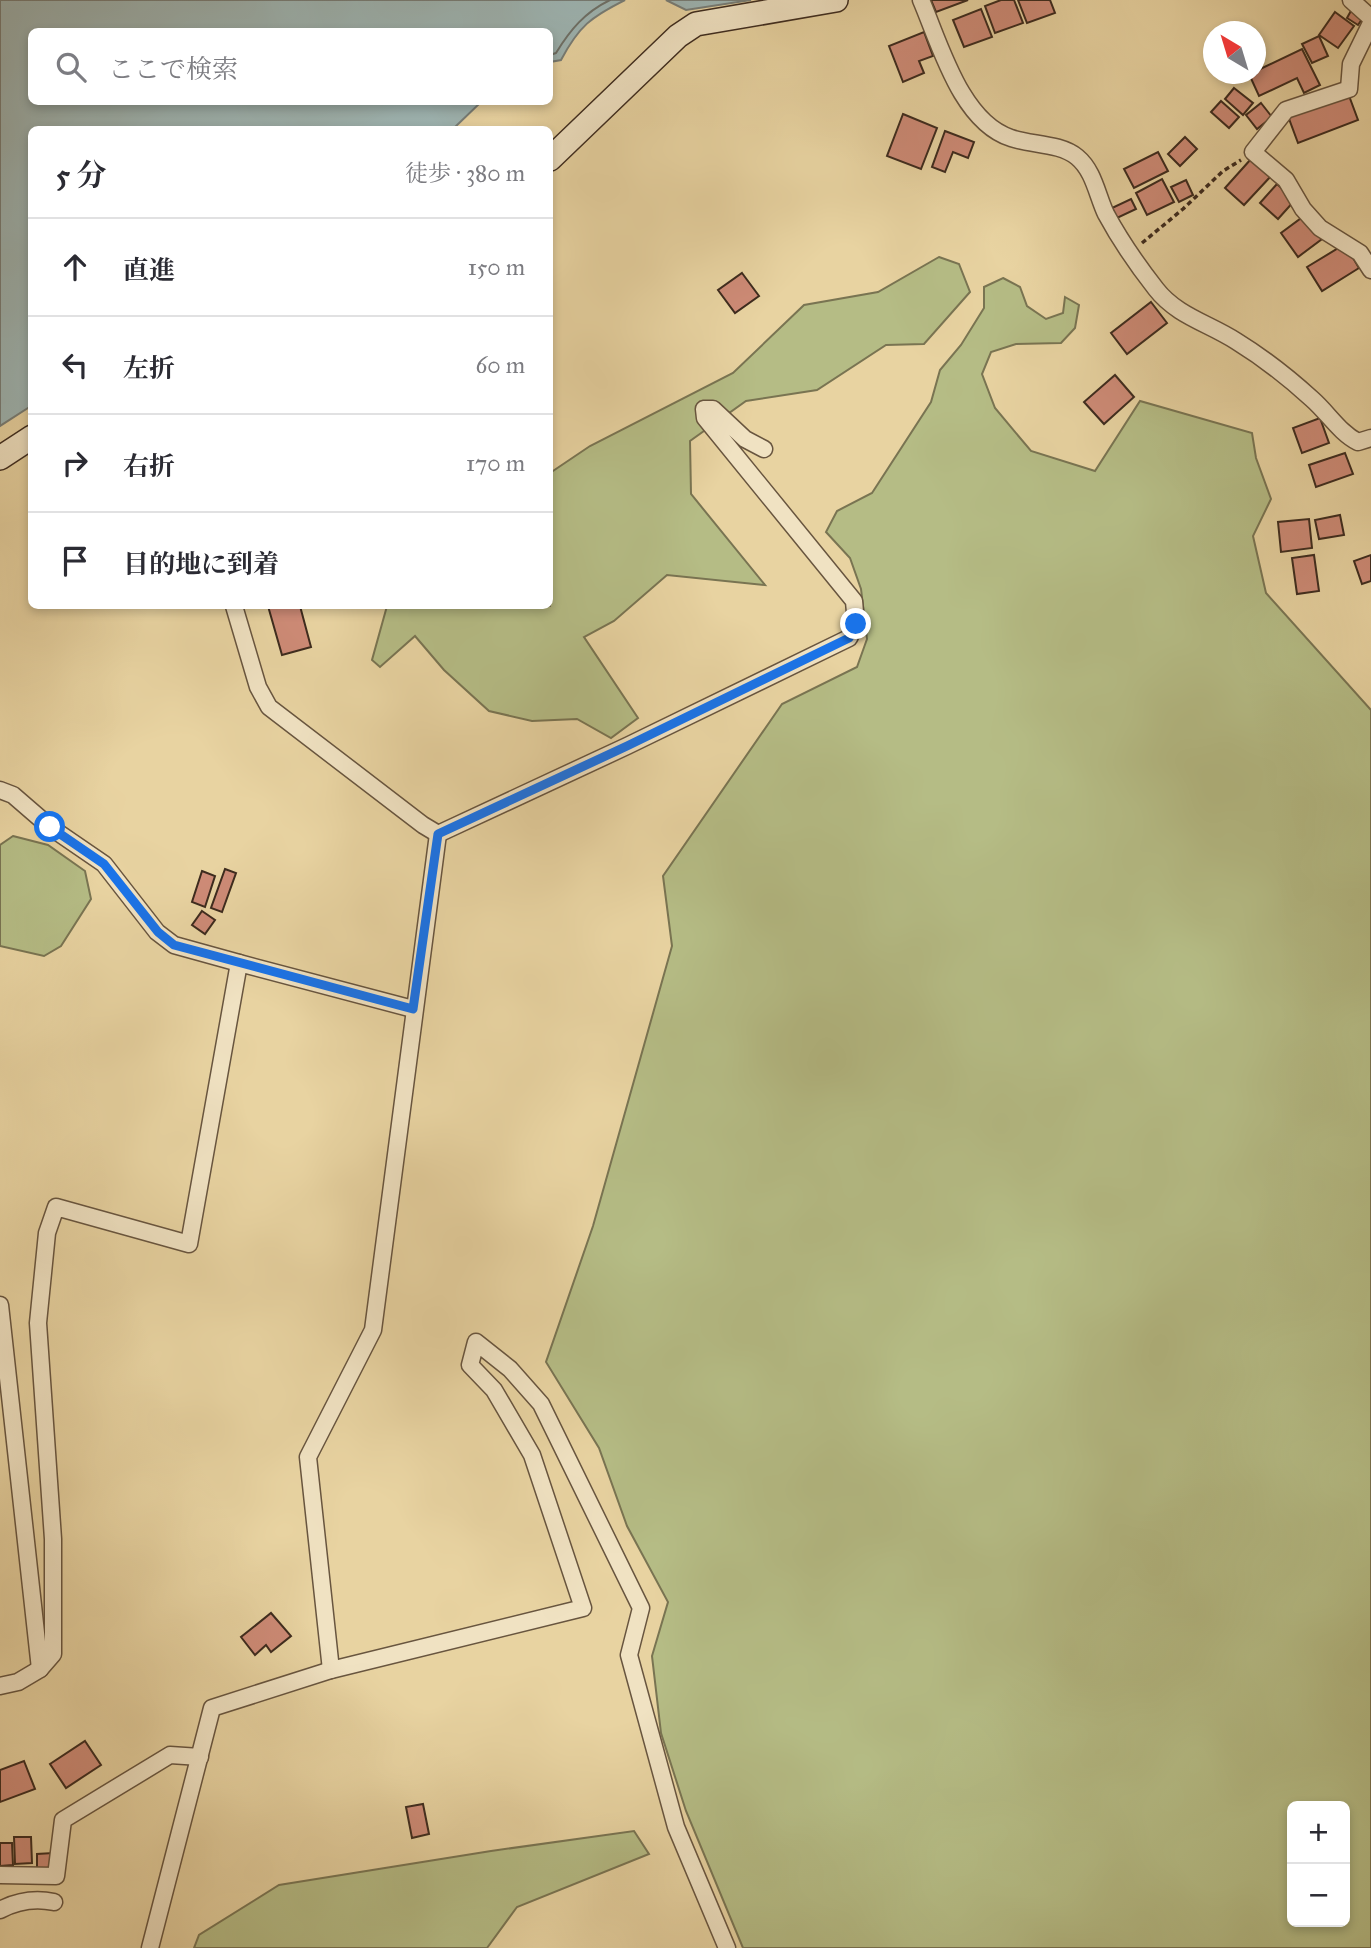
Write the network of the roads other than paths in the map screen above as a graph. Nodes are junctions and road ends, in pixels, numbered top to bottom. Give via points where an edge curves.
1 (836, 0) edge
2 (921, 0) edge
3 (1351, 0) edge
4 (1371, 21) edge
5 (553, 156) edge
6 (1371, 270) edge
7 (1371, 438) edge
8 (28, 440) edge
9 (764, 449) dead end
10 (0, 458) edge
11 (235, 609) edge
12 (0, 790) edge
13 (438, 834) junction
14 (239, 962) junction
15 (413, 1009) junction
16 (0, 1305) edge
17 (40, 1670) junction
18 (331, 1670) junction
19 (0, 1686) edge
20 (200, 1757) junction
21 (0, 1875) edge
22 (54, 1902) dead end
23 (0, 1910) edge
24 (150, 1948) edge
25 (727, 1948) edge

1 - 5 main road via 696,23
2 - 7 street via 974,114 994,132 1077,157 1130,253 1176,310 1236,341 1312,398 1348,437 1358,442
3 - 4 street
4 - 6 street via 1352,64 1349,89 1286,110 1253,152 1286,180 1320,228 1360,253
8 - 10 main road
9 - 13 street via 745,439 713,409 704,409 705,418 854,601 856,624 849,638
11 - 13 street via 258,687 269,707
12 - 14 street via 104,864 158,932 174,945
13 - 15 street
14 - 15 street
14 - 17 street via 189,1244 56,1207 47,1233 38,1323 53,1539 53,1654
15 - 18 street via 373,1330 308,1457
16 - 17 street
17 - 19 street
18 - 20 street via 212,1708
18 - 25 street via 583,1608 532,1455 494,1390 470,1364 476,1342 510,1369 541,1404 641,1608 629,1654 676,1827
20 - 21 street via 170,1755 62,1820 56,1875
20 - 24 street
22 - 23 street via 17,1902

